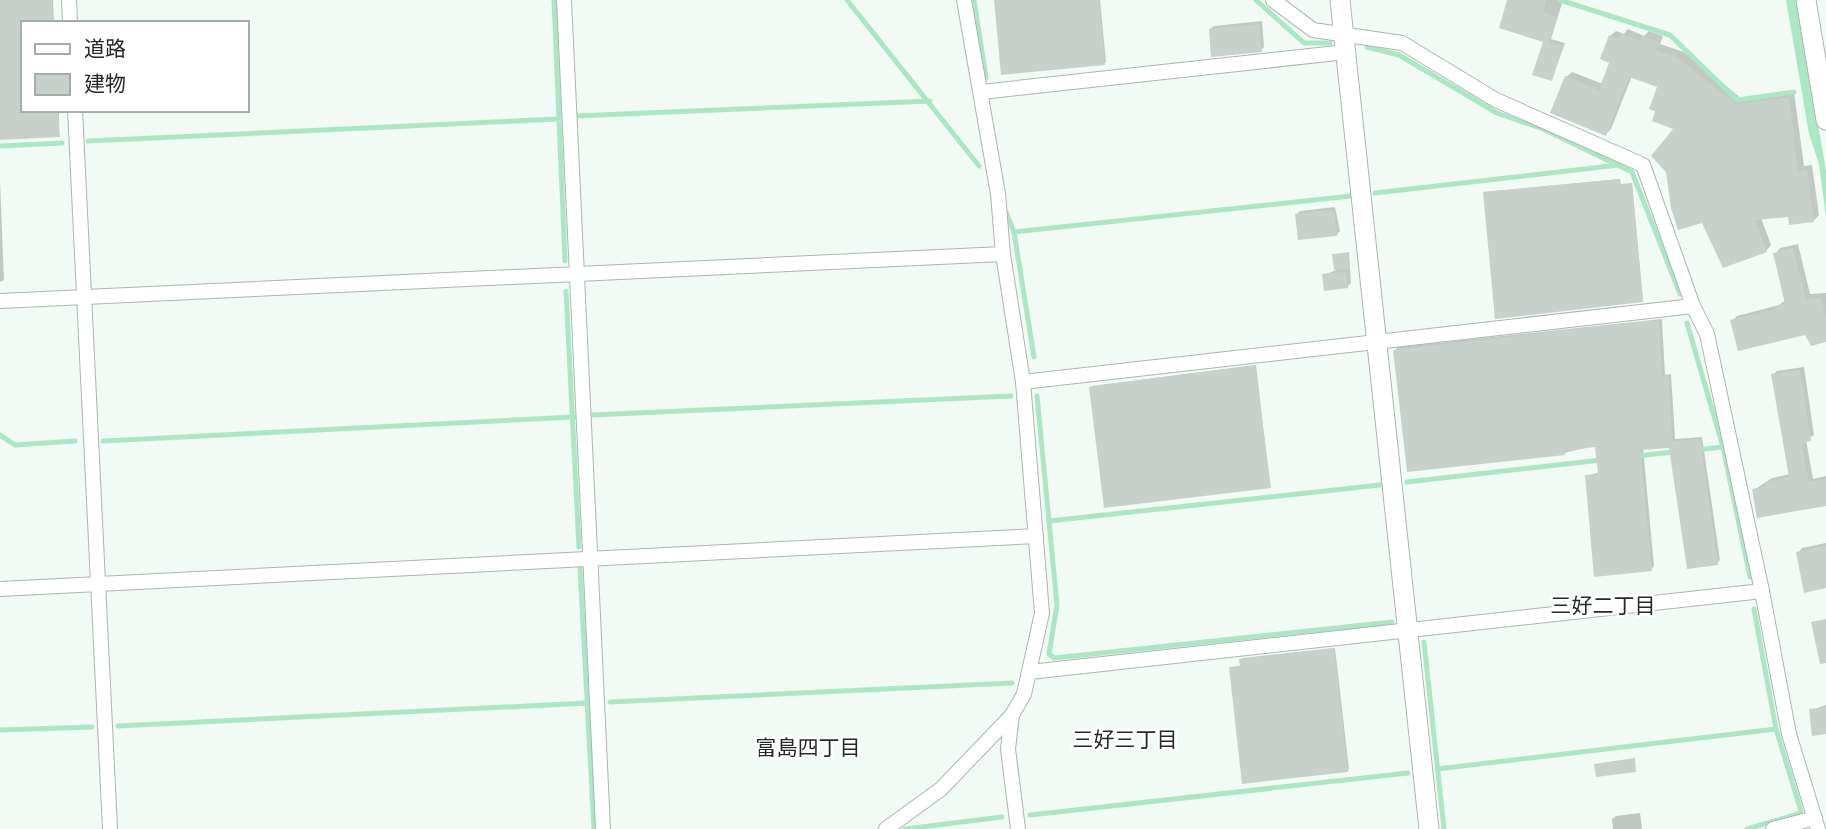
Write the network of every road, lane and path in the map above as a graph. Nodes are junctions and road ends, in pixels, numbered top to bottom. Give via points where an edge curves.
1 (69, 0) edge
2 (564, 0) edge
3 (964, 0) edge
4 (1273, 0) edge
5 (1340, 0) edge
6 (1806, 0) edge
7 (70, 21) edge
8 (1345, 43) junction
9 (981, 92) junction
10 (75, 112) edge
11 (1826, 120) edge
12 (1003, 254) junction
13 (577, 274) junction
14 (85, 297) junction
15 (0, 301) edge
16 (1693, 306) junction
17 (1377, 339) junction
18 (1023, 382) junction
19 (1036, 536) junction
20 (590, 558) junction
21 (97, 583) junction
22 (0, 589) edge
23 (1762, 590) junction
24 (1408, 630) junction
25 (1031, 672) junction
26 (1012, 715) junction
27 (1817, 824) edge
28 (110, 829) edge
29 (603, 829) edge
30 (886, 829) edge
31 (1018, 829) edge
32 (1429, 829) edge
33 (1773, 829) edge

1 - 7 street
2 - 13 street
3 - 9 street
4 - 8 street via 1313,30
5 - 8 street
6 - 11 street
8 - 9 street
8 - 16 street via 1402,43 1496,100 1643,165
8 - 17 street
9 - 12 street
10 - 14 street
12 - 13 street
12 - 18 street
13 - 14 street
13 - 20 street
14 - 15 street
14 - 21 street
16 - 17 street
16 - 23 street via 1707,334
17 - 18 street
17 - 24 street
18 - 19 street
19 - 20 street
19 - 25 street via 1042,613
20 - 21 street
20 - 29 street
21 - 22 street
21 - 28 street
23 - 24 street
23 - 27 street via 1789,734
24 - 25 street
24 - 32 street
25 - 26 street
26 - 30 street via 941,789
26 - 31 street via 1009,749
27 - 33 street

